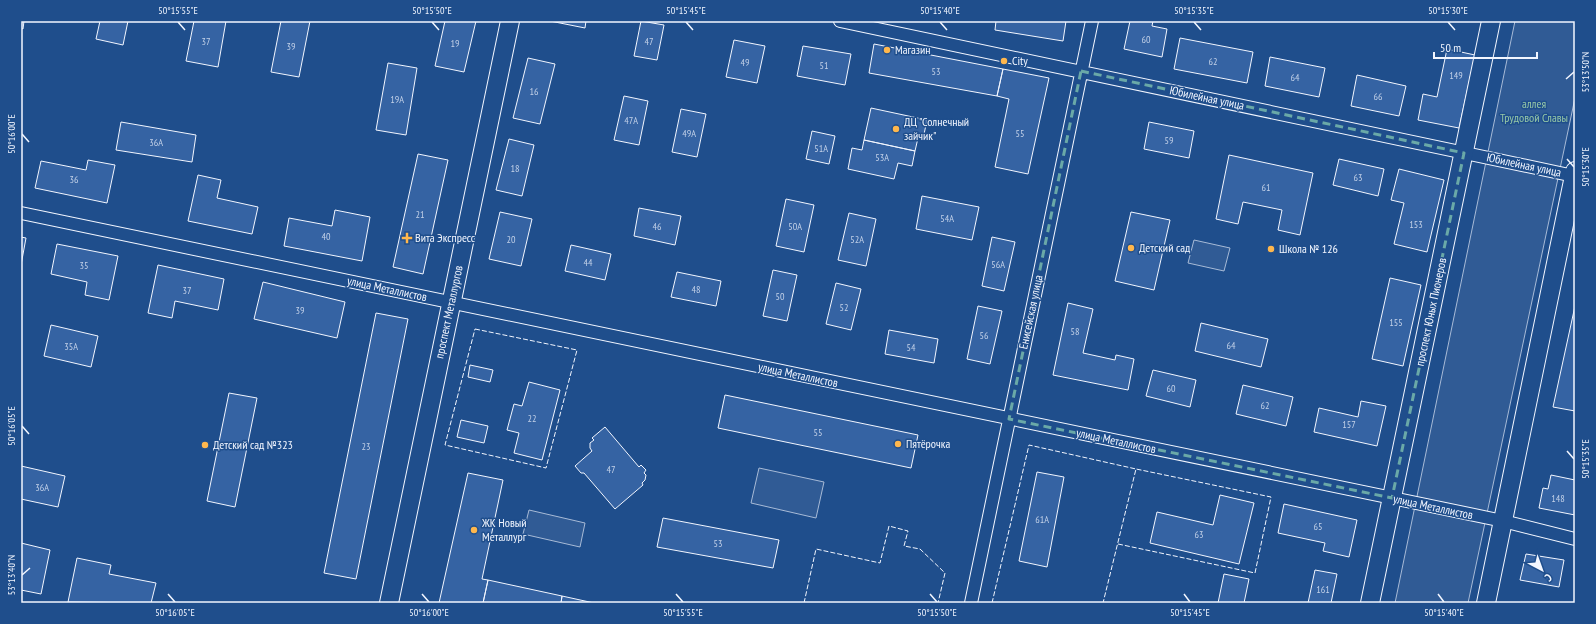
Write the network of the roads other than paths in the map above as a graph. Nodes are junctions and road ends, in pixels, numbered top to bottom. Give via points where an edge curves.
1 (510, 21) edge
2 (840, 21) edge
3 (1092, 21) edge
4 (1491, 21) edge
5 (1081, 71) junction
6 (1464, 152) junction
7 (1575, 173) edge
8 (21, 214) edge
9 (451, 303) junction
10 (1009, 419) junction
11 (1392, 498) junction
12 (1503, 521) junction
13 (1575, 539) edge
14 (389, 603) edge
15 (971, 603) edge
16 (1370, 603) edge
17 (1486, 603) edge

1 - 9 street, проспект Металлургов
2 - 5 street, Юбилейная улица
3 - 5 street, Енисейская улица
4 - 6 street, проспект Юных Пионеров
5 - 6 street, Юбилейная улица
5 - 10 street, Енисейская улица
6 - 7 street, Юбилейная улица
6 - 11 street, проспект Юных Пионеров
7 - 12 street
8 - 9 street, улица Металлистов
9 - 10 street, улица Металлистов
9 - 14 street, проспект Металлургов
10 - 11 street, улица Металлистов
10 - 15 street, Енисейская улица
11 - 12 street, улица Металлистов
11 - 16 street, проспект Юных Пионеров
12 - 13 street, улица Металлистов
12 - 17 street

